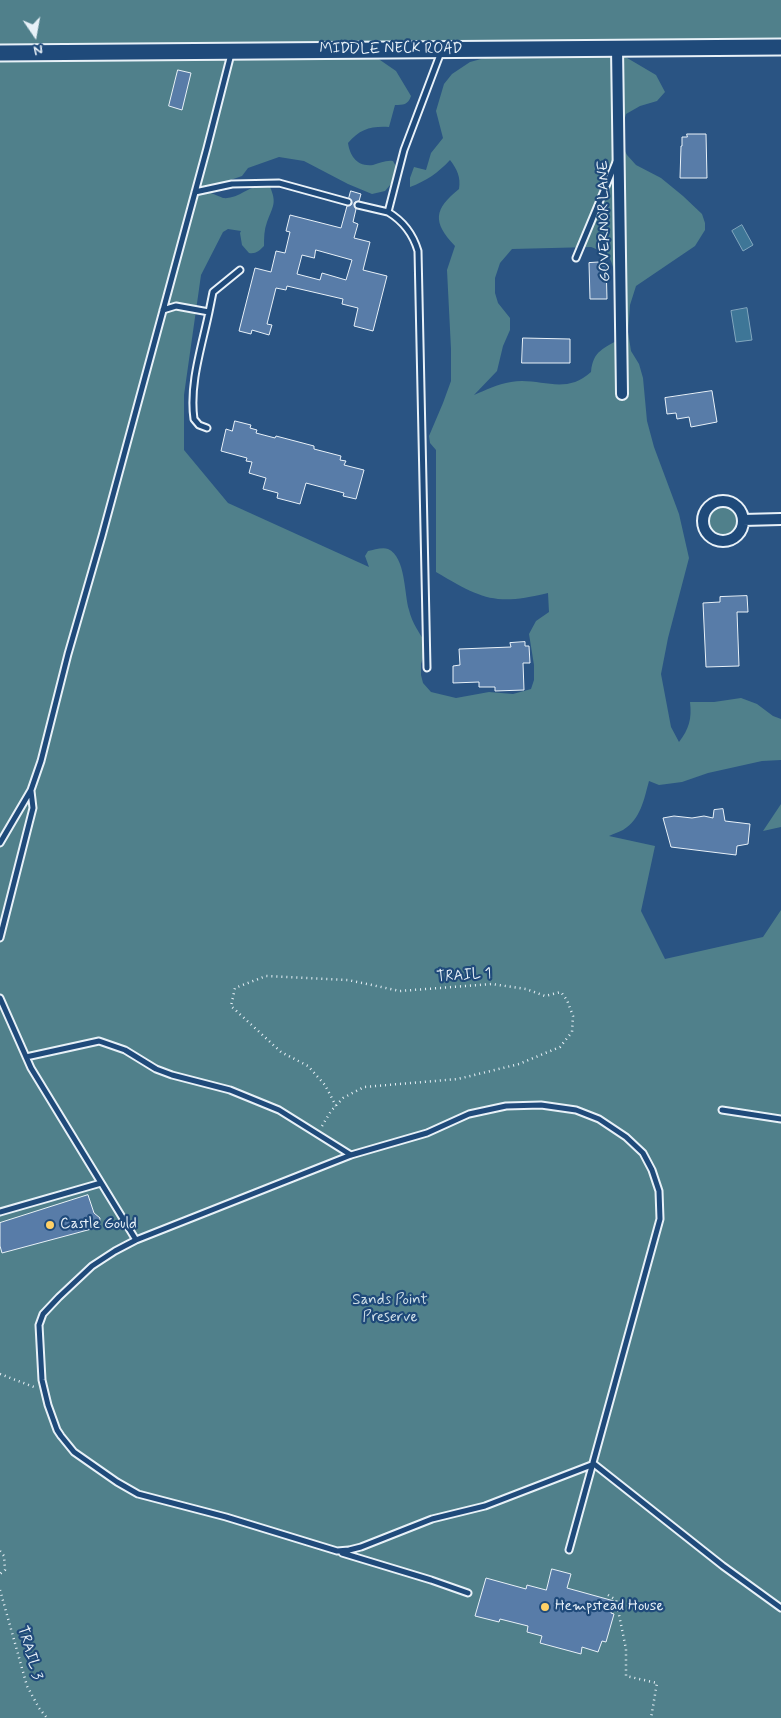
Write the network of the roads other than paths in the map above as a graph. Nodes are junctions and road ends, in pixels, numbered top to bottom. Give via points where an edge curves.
1 (781, 47) edge
2 (617, 48) junction
3 (442, 50) junction
4 (232, 51) junction
5 (0, 53) edge
6 (619, 155) junction
7 (195, 192) junction
8 (348, 202) dead end
9 (358, 205) dead end
10 (388, 212) junction
11 (576, 258) dead end
12 (240, 270) dead end
13 (163, 310) junction
14 (209, 312) junction
15 (622, 394) dead end
16 (207, 428) dead end
17 (781, 519) edge
18 (743, 520) junction
19 (427, 668) dead end
20 (31, 790) junction
21 (0, 843) edge
22 (0, 938) edge
23 (0, 998) edge
24 (26, 1057) junction
25 (722, 1110) dead end
26 (781, 1119) edge
27 (351, 1155) junction
28 (101, 1183) junction
29 (0, 1212) edge
30 (136, 1240) junction
31 (594, 1464) junction
32 (569, 1550) dead end
33 (337, 1551) junction
34 (468, 1593) dead end
35 (781, 1608) edge

1 - 2 main road, MIDDLE NECK ROAD
2 - 3 main road, MIDDLE NECK ROAD
2 - 6 street, GOVERNOR LANE
3 - 4 main road, MIDDLE NECK ROAD
3 - 10 lane via 404,150
4 - 5 main road, MIDDLE NECK ROAD
4 - 7 lane
6 - 11 lane
6 - 15 street, GOVERNOR LANE
7 - 8 lane via 232,184 279,183
7 - 13 lane
9 - 10 lane
10 - 19 lane via 408,231 418,251
12 - 14 lane via 214,292
13 - 14 lane via 176,306
13 - 20 lane
14 - 16 lane via 193,405 194,419
17 - 18 street
18 - 18 street via 738,507 719,501 707,509 703,522 708,534 724,541 740,532
20 - 21 lane
20 - 22 lane via 33,808
23 - 24 lane
24 - 27 lane via 99,1041 106,1043 172,1076 230,1090 279,1110
24 - 28 lane
25 - 26 lane
27 - 30 lane
27 - 31 lane via 427,1133 470,1114 506,1106 541,1105 576,1110 599,1119 644,1153 660,1192 660,1219
28 - 29 lane
28 - 30 lane
30 - 33 lane via 92,1266 43,1314 39,1325 42,1380 57,1430 74,1452 138,1494
31 - 32 lane
31 - 33 lane via 485,1506 432,1520 361,1547
31 - 35 lane
33 - 34 lane

